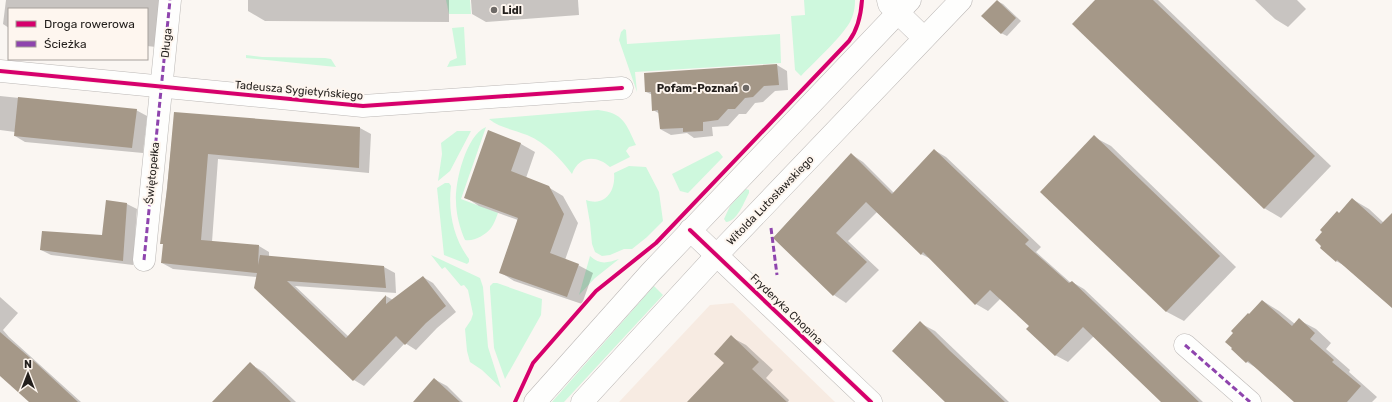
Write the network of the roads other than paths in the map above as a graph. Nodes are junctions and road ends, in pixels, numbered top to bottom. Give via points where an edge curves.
1 (170, 0) edge
2 (961, 0) edge
3 (899, 4) edge
4 (924, 38) junction
5 (0, 71) edge
6 (161, 86) junction
7 (622, 88) dead end
8 (690, 230) junction
9 (717, 255) junction
10 (144, 260) dead end
11 (1185, 346) dead end
12 (535, 402) edge
13 (582, 402) edge
14 (871, 402) edge
15 (1250, 402) edge

1 - 6 street, Długa
2 - 4 street, Witolda Lutosławskiego
3 - 4 street
3 - 8 street
4 - 9 street, Witolda Lutosławskiego
5 - 6 street, Tadeusza Sygietyńskiego
6 - 7 street, Tadeusza Sygietyńskiego via 364,106
6 - 10 street, Świętopełka
8 - 9 street, Fryderyka Chopina
8 - 12 street
9 - 13 street, Witolda Lutosławskiego
9 - 14 street, Fryderyka Chopina
11 - 15 street

